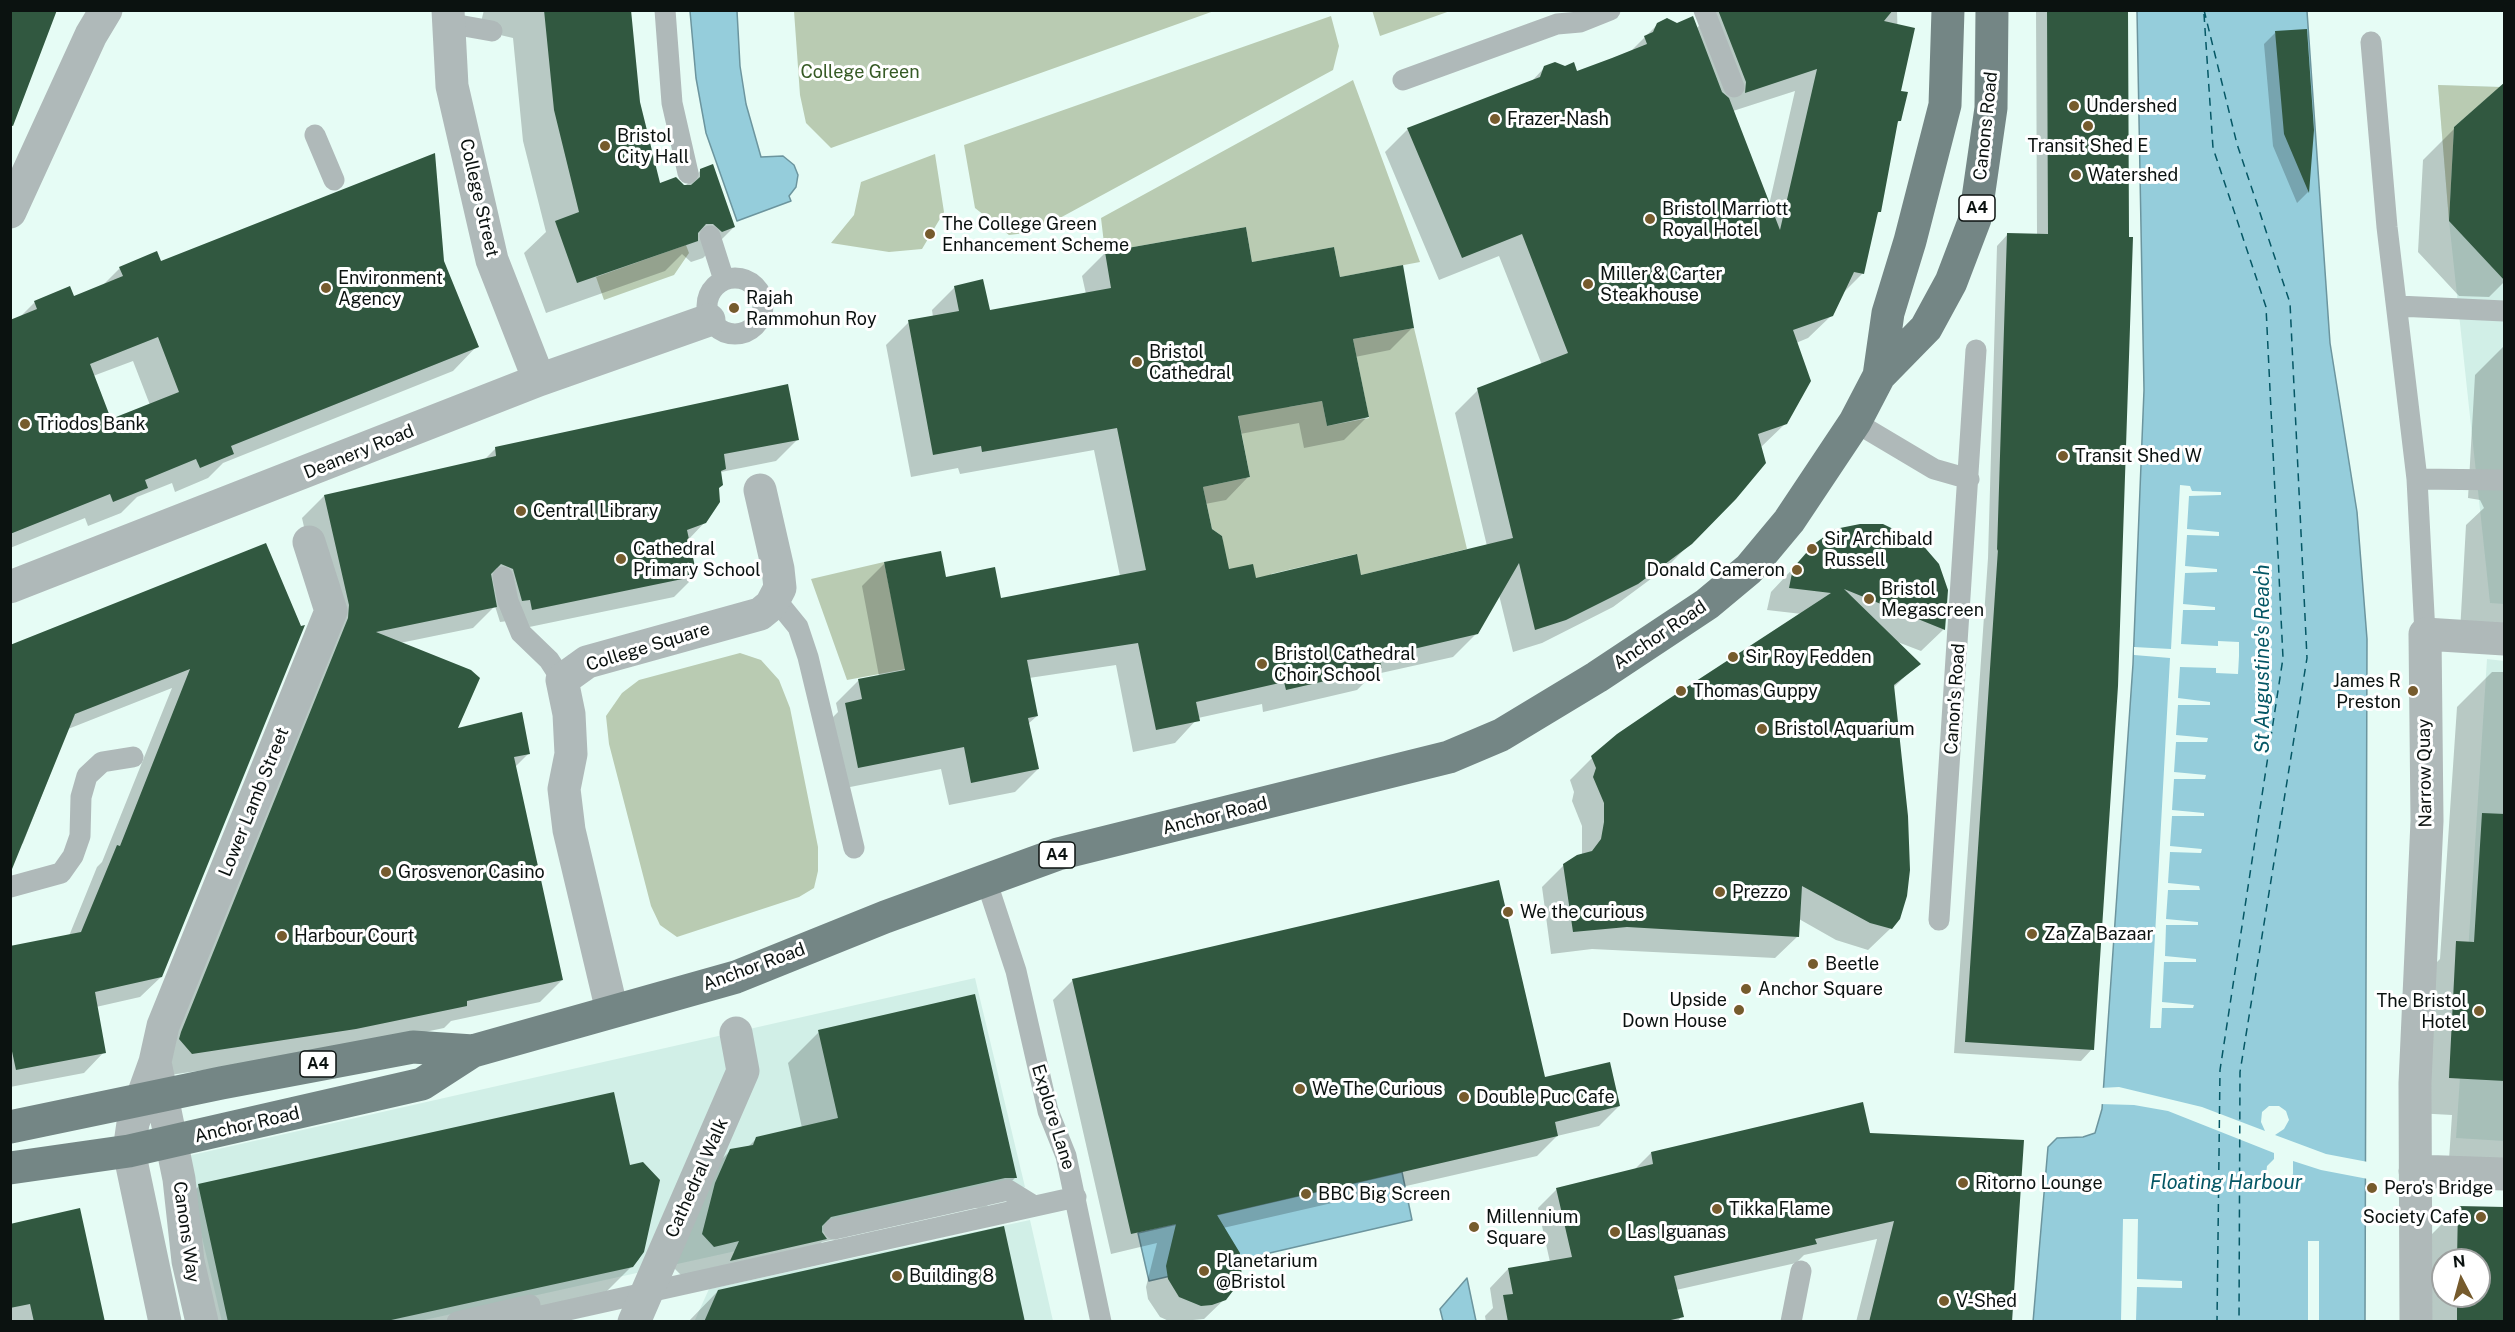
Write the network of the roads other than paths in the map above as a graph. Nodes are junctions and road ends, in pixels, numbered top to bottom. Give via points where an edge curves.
1 (106, 10) edge
2 (665, 10) edge
3 (1611, 10) edge
4 (1704, 10) edge
5 (1948, 10) edge
6 (1992, 10) edge
7 (447, 17) edge
8 (1554, 17) edge
9 (492, 31) dead end
10 (2371, 42) dead end
11 (1403, 80) dead end
12 (1734, 87) dead end
13 (315, 135) dead end
14 (688, 173) dead end
15 (333, 180) dead end
16 (10, 212) edge
17 (710, 236) dead end
18 (724, 280) junction
19 (2398, 306) junction
20 (2505, 312) edge
21 (709, 320) junction
22 (1976, 350) dead end
23 (1879, 376) junction
24 (539, 380) junction
25 (1855, 422) junction
26 (1969, 479) junction
27 (2417, 479) junction
28 (2505, 480) edge
29 (760, 490) dead end
30 (309, 542) dead end
31 (503, 578) dead end
32 (10, 587) edge
33 (776, 600) junction
34 (2425, 634) junction
35 (2505, 639) edge
36 (562, 680) junction
37 (133, 757) dead end
38 (854, 848) dead end
39 (986, 880) junction
40 (10, 887) edge
41 (1939, 920) dead end
42 (612, 1011) junction
43 (736, 1033) dead end
44 (473, 1051) junction
45 (152, 1098) junction
46 (10, 1127) edge
47 (171, 1142) junction
48 (129, 1151) junction
49 (10, 1168) edge
50 (2415, 1171) junction
51 (2505, 1174) edge
52 (1076, 1197) junction
53 (1034, 1206) junction
54 (834, 1229) dead end
55 (1802, 1271) dead end
56 (547, 1301) dead end
57 (640, 1307) edge
58 (165, 1322) edge
59 (202, 1322) edge
60 (457, 1322) edge
61 (514, 1322) edge
62 (1101, 1322) edge
63 (1791, 1322) edge
64 (2416, 1322) edge

1 - 16 street
2 - 14 lane via 672,103
3 - 8 lane via 1580,22
4 - 12 lane
5 - 23 main road, A4 via 1945,105 1888,313
6 - 23 main road, Canons Road / A4 via 1991,108 1975,219 1951,282 1926,328
7 - 9 lane
7 - 24 street, College Street via 453,86 492,260
8 - 11 lane
10 - 19 lane, Narrow Quay
13 - 15 lane
17 - 18 lane
18 - 21 lane via 709,292
18 - 21 lane via 738,278 756,287 762,300 762,315 750,331 734,335 716,328
19 - 20 lane
19 - 27 lane, Narrow Quay
21 - 24 street, Deanery Road
22 - 26 lane, Canon's Road
23 - 25 main road, Canons Road / A4
24 - 32 street, Deanery Road
25 - 26 lane via 1934,469
25 - 39 main road, Anchor Road / A4 via 1789,521 1749,569 1670,628 1501,735 1449,757 1058,854
26 - 41 lane, Canon's Road
27 - 28 lane
27 - 34 lane, Narrow Quay
29 - 33 street via 778,569 780,588
30 - 45 street, Lower Lamb Street via 331,611 163,1026
31 - 36 lane via 521,633 549,660
33 - 36 street, College Square via 760,614 587,662
33 - 38 lane via 798,627 808,657
34 - 35 street
34 - 50 street, Narrow Quay via 2427,821 2415,1083
36 - 42 street via 569,714 570,754 564,789 569,830
37 - 40 lane via 102,762 87,776 81,797 80,836 61,873
39 - 42 main road, Anchor Road / A4 via 736,977
39 - 52 lane, Explore Lane via 1016,971 1048,1111 1066,1156
42 - 44 main road, Anchor Road / A4
43 - 57 street, Cathedral Walk via 743,1071
44 - 45 main road, Anchor Road / A4 via 413,1047
44 - 47 main road, Anchor Road / A4 via 422,1084
45 - 46 main road, Anchor Road / A4
45 - 47 street, Canons Way
45 - 48 street, Lower Lamb Street via 133,1123
47 - 48 main road, Anchor Road / A4
47 - 59 street, Canons Way via 188,1261
48 - 49 main road, Anchor Road / A4
48 - 58 street, Canons Way
50 - 51 street
50 - 64 street, Narrow Quay
52 - 53 lane
52 - 62 lane, Explore Lane
53 - 54 lane via 1008,1190
53 - 57 lane
55 - 63 lane
56 - 60 lane
57 - 61 lane

